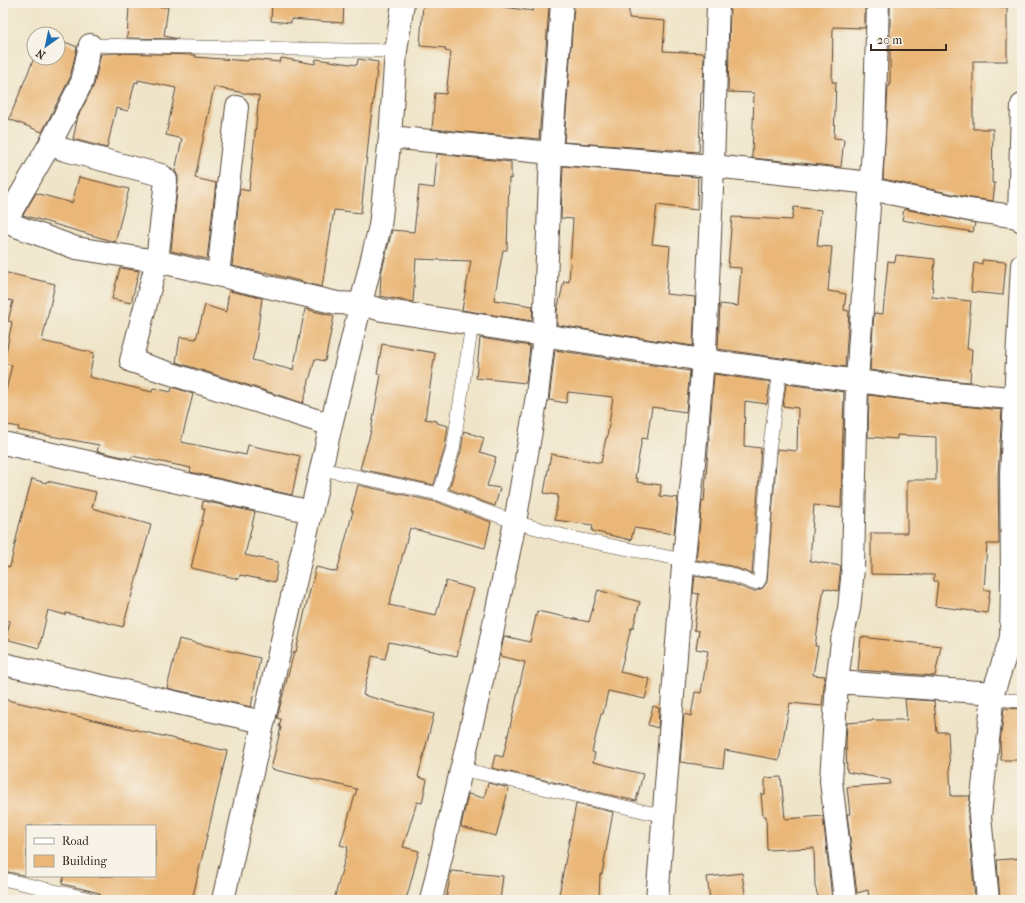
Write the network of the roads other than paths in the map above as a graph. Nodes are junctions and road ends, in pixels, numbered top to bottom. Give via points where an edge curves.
1 (403, 3) edge
2 (562, 3) edge
3 (718, 3) edge
4 (878, 3) edge
5 (90, 45) joint
6 (396, 51) junction
7 (1022, 104) edge
8 (237, 107) dead end
9 (390, 136) junction
10 (50, 144) junction
11 (551, 153) junction
12 (713, 166) junction
13 (871, 186) junction
14 (1021, 219) edge
15 (157, 261) junction
16 (1022, 265) edge
17 (218, 275) junction
18 (361, 304) junction
19 (472, 324) junction
20 (544, 335) junction
21 (706, 360) junction
22 (780, 370) junction
23 (857, 381) junction
24 (1018, 398) edge
25 (331, 425) junction
26 (3, 443) edge
27 (322, 469) junction
28 (439, 494) junction
29 (312, 512) junction
30 (515, 522) junction
31 (683, 563) junction
32 (3, 664) edge
33 (837, 682) junction
34 (993, 696) junction
35 (1022, 701) edge
36 (263, 722) junction
37 (462, 769) junction
38 (664, 816) junction
39 (3, 879) edge
40 (94, 900) edge
41 (223, 900) edge
42 (431, 900) edge
43 (657, 900) edge
44 (845, 900) edge
45 (988, 900) edge

1 - 6 street
2 - 11 street
3 - 12 street
4 - 13 street
5 - 6 lane
5 - 10 street via 82,82
6 - 9 street
7 - 14 street
8 - 17 street
9 - 11 street
9 - 18 street via 380,226
10 - 15 street via 160,175 166,180
10 - 15 street via 5,222 76,248
11 - 12 street
11 - 20 street
12 - 13 street
12 - 21 street
13 - 14 street via 969,210
13 - 23 street
15 - 17 street
15 - 25 street via 131,361
16 - 24 street
17 - 18 street via 337,303
18 - 19 street via 382,310
18 - 25 street
19 - 20 street
19 - 28 lane via 454,449
20 - 21 street
20 - 30 street via 537,396
21 - 22 street
21 - 31 street
22 - 23 street
22 - 31 lane via 769,451 758,582
23 - 24 street via 932,391
23 - 33 street via 853,569
24 - 34 street via 1011,474 1011,638
25 - 27 street
26 - 29 street
27 - 28 lane
27 - 29 street
28 - 30 lane
29 - 36 street
30 - 31 lane via 568,537
30 - 37 street
31 - 38 street
32 - 36 street
33 - 34 street
33 - 44 street via 831,781
34 - 35 lane
34 - 45 street via 980,816
36 - 41 street
37 - 38 lane
37 - 42 street
38 - 43 street
39 - 40 lane

